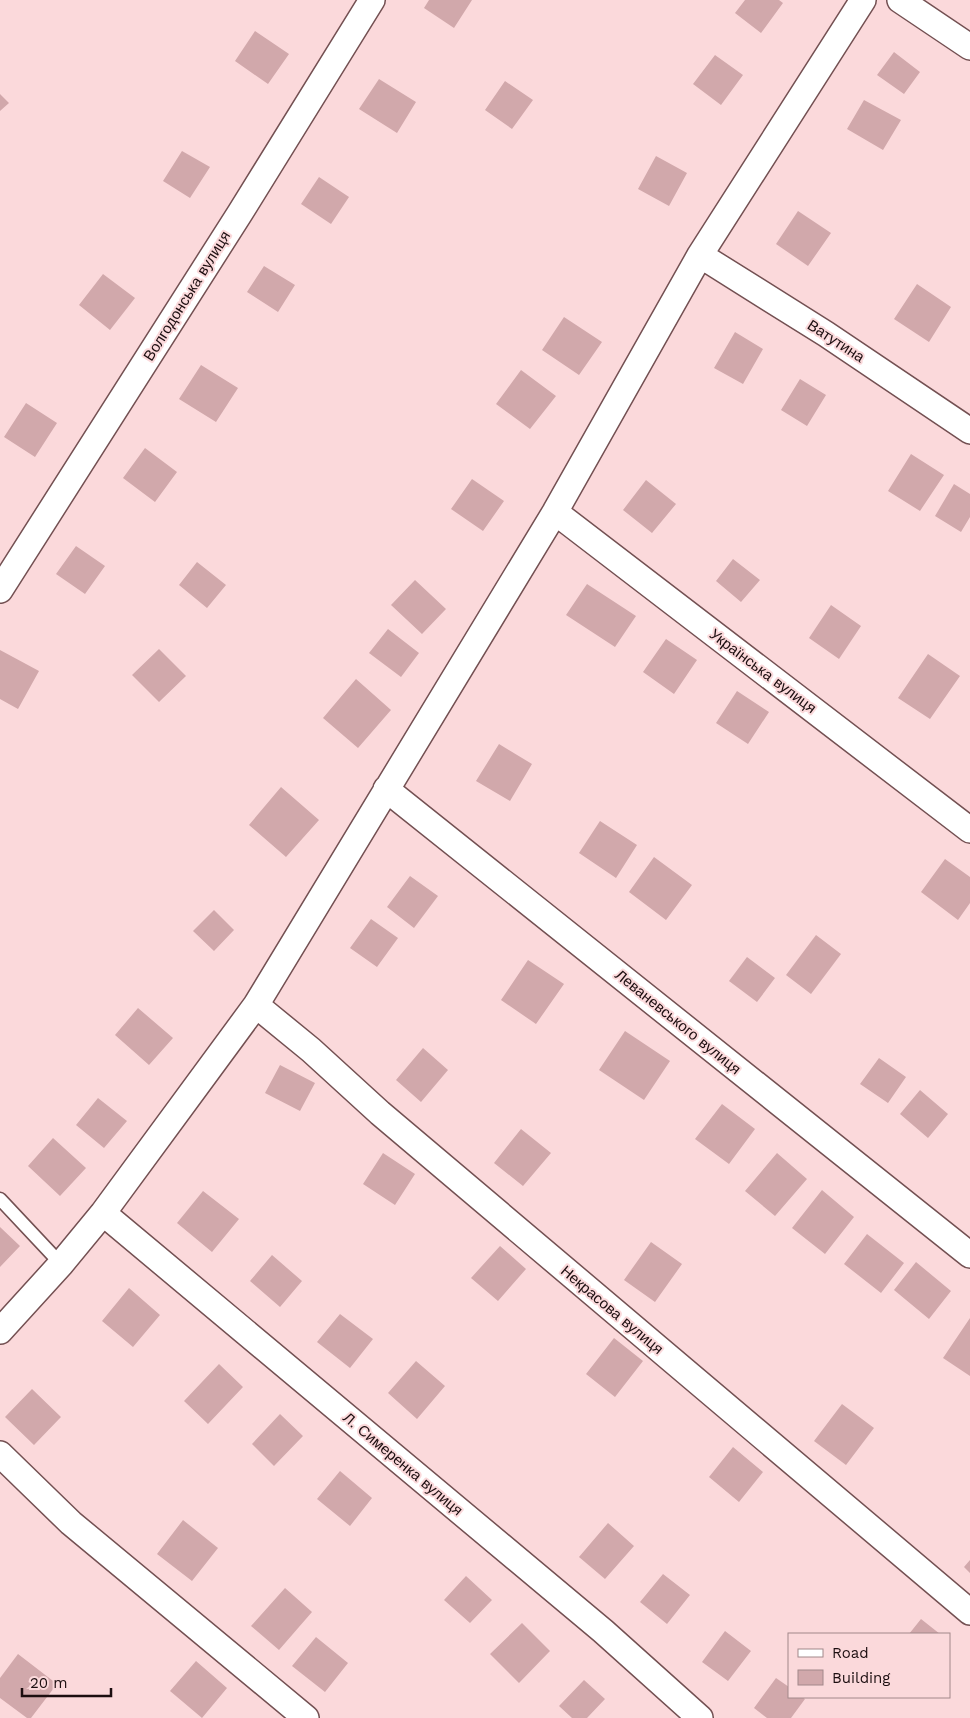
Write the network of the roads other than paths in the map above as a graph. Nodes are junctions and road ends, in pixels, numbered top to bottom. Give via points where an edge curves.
1 (372, 0) edge
2 (863, 0) edge
3 (900, 0) edge
4 (970, 47) edge
5 (700, 255) junction
6 (970, 431) edge
7 (555, 512) junction
8 (0, 590) edge
9 (386, 789) junction
10 (970, 830) edge
11 (256, 1005) junction
12 (0, 1199) edge
13 (103, 1213) junction
14 (970, 1256) edge
15 (61, 1264) junction
16 (0, 1331) edge
17 (0, 1454) edge
18 (970, 1612) edge
19 (306, 1718) edge
20 (700, 1718) edge

1 - 8 street, Волгодонська вулиця
2 - 5 street
3 - 4 street
5 - 6 street, Ватутина via 826,334
5 - 7 street
7 - 9 street
7 - 10 street, Українська вулиця
9 - 11 street
9 - 14 street, Леваневського вулиця
11 - 13 street
11 - 18 street, Некрасова вулиця
12 - 15 lane
13 - 15 street
13 - 20 street, Л. Симеренка вулиця via 603,1631
15 - 16 street
17 - 19 street via 71,1523

